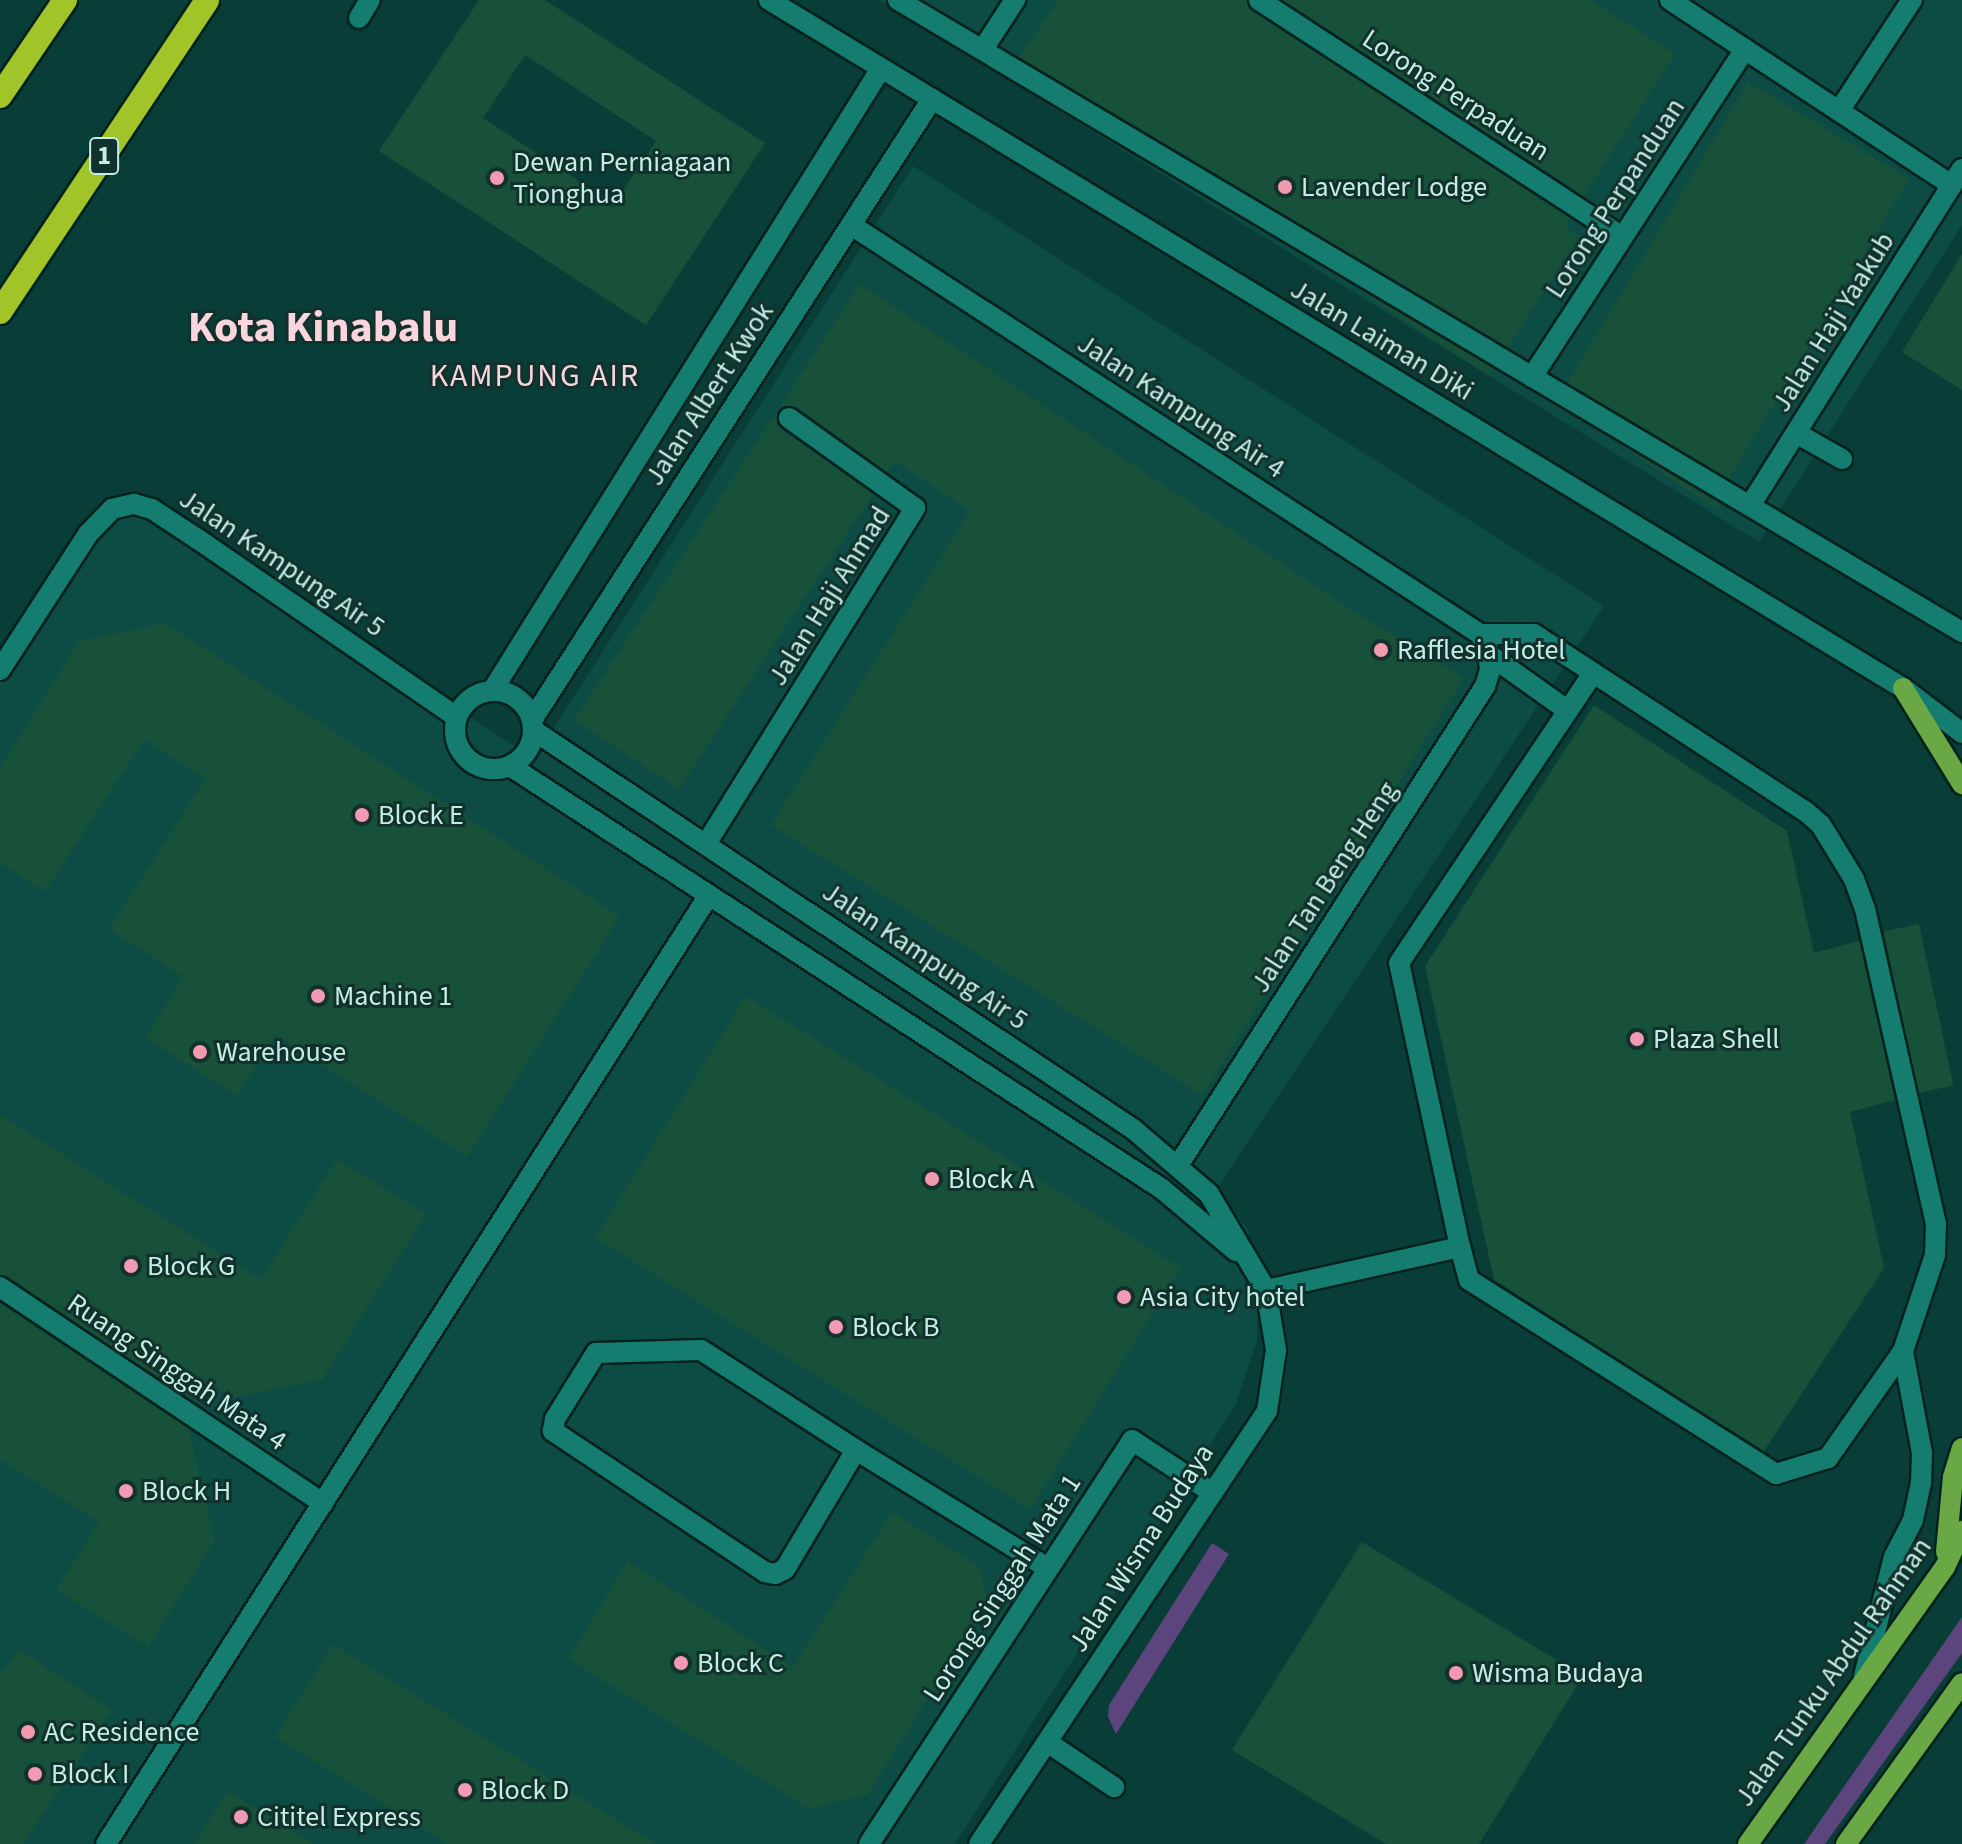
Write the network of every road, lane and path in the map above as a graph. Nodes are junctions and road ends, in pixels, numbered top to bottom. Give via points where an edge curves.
1 (51, 0) edge
2 (65, 0) edge
3 (207, 0) edge
4 (769, 0) edge
5 (898, 0) edge
6 (1015, 0) edge
7 (1259, 0) edge
8 (1670, 0) edge
9 (1912, 0) edge
10 (983, 49) junction
11 (1745, 49) junction
12 (880, 70) junction
13 (2, 92) edge
14 (932, 99) junction
15 (1839, 111) junction
16 (1957, 177) edge
17 (851, 225) junction
18 (1623, 237) junction
19 (0, 312) edge
20 (1532, 377) junction
21 (789, 418) dead end
22 (1796, 433) junction
23 (1842, 459) dead end
24 (1751, 504) junction
25 (1962, 632) edge
26 (1480, 634) junction
27 (1491, 656) junction
28 (0, 670) edge
29 (1593, 673) junction
30 (1903, 688) junction
31 (492, 691) junction
32 (1567, 710) junction
33 (457, 717) junction
34 (533, 725) junction
35 (1962, 733) edge
36 (510, 766) junction
37 (1962, 784) edge
38 (706, 844) junction
39 (709, 895) junction
40 (1179, 1164) junction
41 (1460, 1247) junction
42 (1251, 1264) junction
43 (0, 1287) edge
44 (1266, 1290) junction
45 (1903, 1351) junction
46 (1962, 1448) edge
47 (856, 1450) junction
48 (1210, 1491) junction
49 (323, 1503) junction
50 (1962, 1531) edge
51 (1945, 1567) junction
52 (1048, 1568) junction
53 (1864, 1676) junction
54 (1962, 1683) edge
55 (1047, 1742) junction
56 (1114, 1787) dead end
57 (106, 1844) edge
58 (869, 1844) edge
59 (979, 1844) edge
60 (1748, 1844) edge
61 (1846, 1844) edge

1 - 13 highway
2 - 13 highway
3 - 19 highway, 1
4 - 12 street, Jalan Laiman Diki
5 - 10 street, Jalan Laiman Diki
6 - 10 street
7 - 18 street, Lorong Perpaduan
8 - 11 street
9 - 15 street
10 - 20 street, Jalan Laiman Diki
11 - 15 street
11 - 18 street, Lorong Perpanduan
12 - 14 street, Jalan Laiman Diki
12 - 31 street, Jalan Albert Kwok
14 - 17 street, Jalan Albert Kwok
14 - 30 street, Jalan Laiman Diki
15 - 16 street
16 - 22 street, Jalan Haji Yaakub
17 - 26 street, Jalan Kampung Air 4
17 - 34 street, Jalan Albert Kwok
18 - 20 street, Lorong Perpanduan
20 - 24 street, Jalan Laiman Diki
21 - 38 street, Jalan Haji Ahmad via 915,508
22 - 23 street
22 - 24 street, Jalan Haji Yaakub
24 - 25 street, Jalan Laiman Diki
26 - 27 street
26 - 29 street via 1534,634
27 - 32 street
27 - 40 street, Jalan Tan Beng Heng via 1485,686
28 - 33 street, Jalan Kampung Air 5 via 88,534 112,509 134,504 152,509
29 - 32 street
29 - 45 street via 1805,811 1821,825 1854,879 1936,1224 1935,1255
30 - 35 street, Jalan Laiman Diki
30 - 37 main road
31 - 33 street via 471,699
31 - 34 street via 517,698
32 - 41 street via 1399,963
33 - 36 street via 456,739 467,758 488,768
34 - 36 street via 527,752
34 - 38 street, Jalan Kampung Air 5
36 - 39 street
38 - 40 street, Jalan Kampung Air 5
39 - 42 street via 1162,1189
39 - 49 street
40 - 42 street, Jalan Kampung Air 5 via 1209,1194
41 - 44 street
41 - 45 street via 1469,1280 1776,1474 1828,1458
42 - 44 street, Jalan Wisma Budaya
43 - 49 street, Ruang Singgah Mata 4
44 - 48 street, Jalan Wisma Budaya via 1276,1350 1267,1411
45 - 53 street via 1922,1453 1921,1483 1913,1520 1894,1557
46 - 51 main road via 1953,1477
47 - 47 street via 785,1569 775,1574 598,1465 553,1431 555,1419 596,1353 701,1350
47 - 52 street
48 - 52 street, Lorong Singgah Mata 1 via 1132,1440
48 - 55 street, Jalan Wisma Budaya
49 - 57 street
50 - 51 main road, Jalan Tunku Abdul Rahman
51 - 53 main road, Jalan Tunku Abdul Rahman
52 - 58 street, Lorong Singgah Mata 1
53 - 60 main road, Jalan Tunku Abdul Rahman
54 - 61 main road
55 - 56 street
55 - 59 street, Jalan Wisma Budaya

